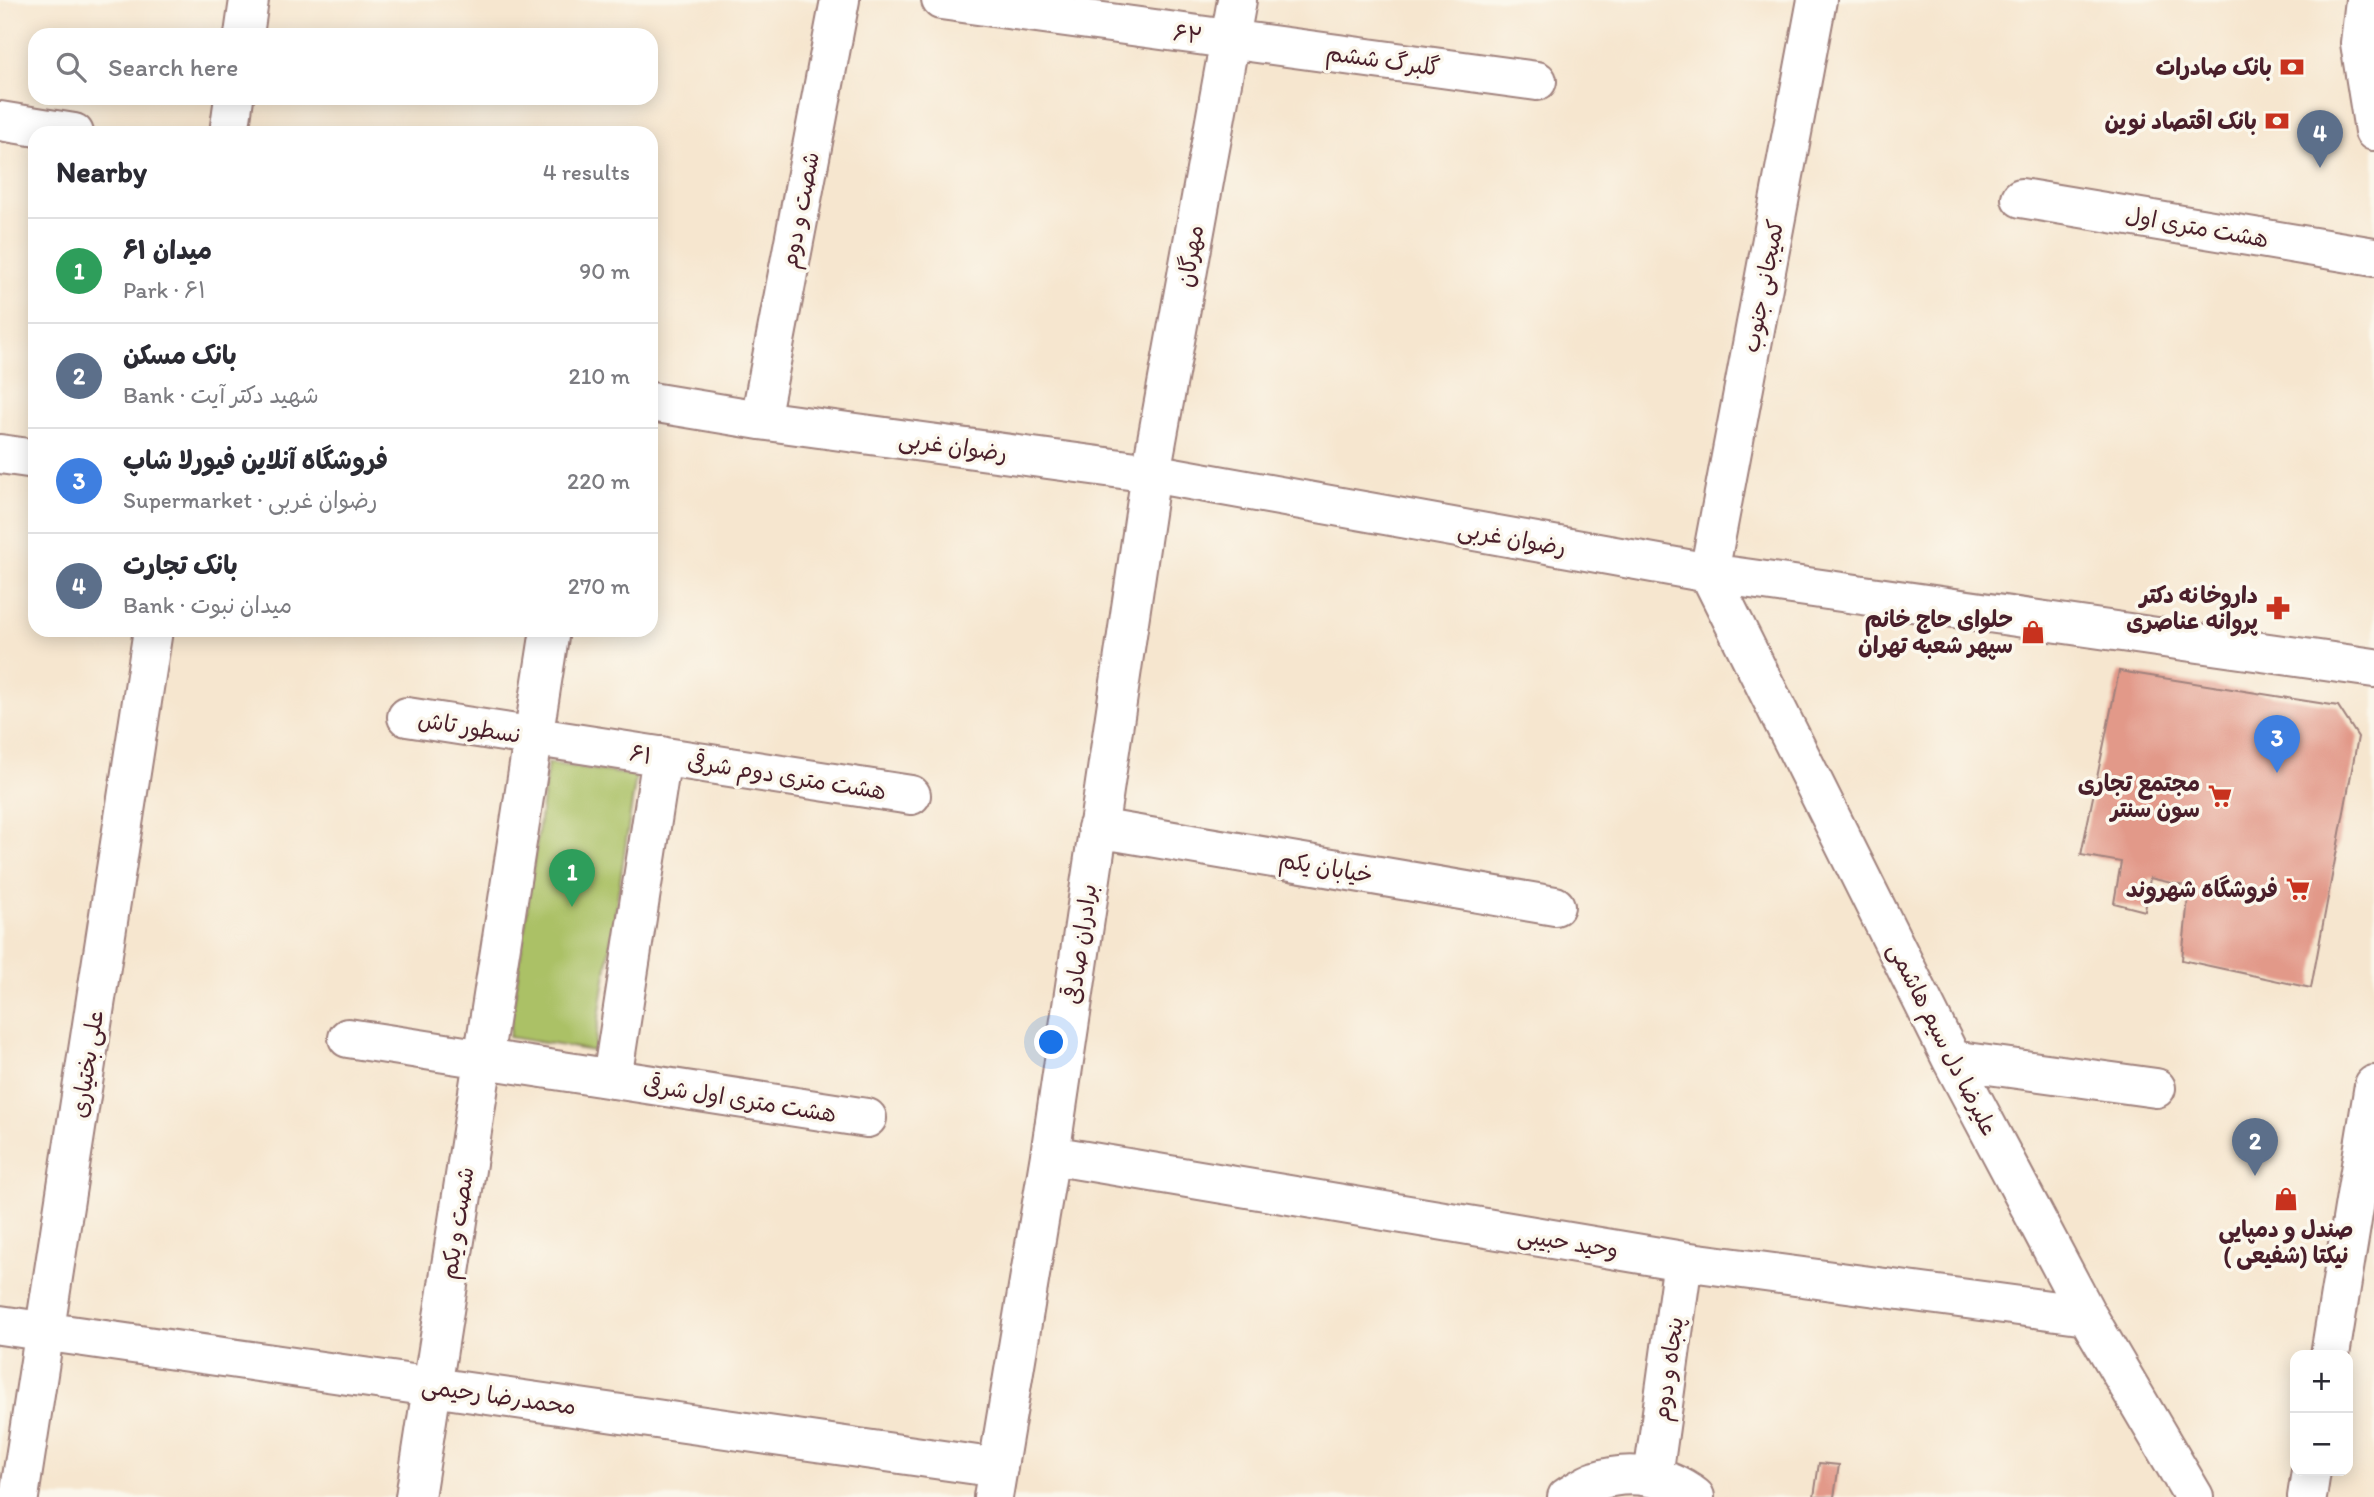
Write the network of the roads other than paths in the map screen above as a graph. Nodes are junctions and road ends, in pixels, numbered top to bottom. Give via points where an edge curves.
1 (249, 0) edge
2 (840, 0) edge
3 (941, 0) edge
4 (1237, 0) edge
5 (1817, 0) edge
6 (2365, 0) edge
7 (245, 28) edge
8 (1230, 39) junction
9 (1537, 81) dead end
10 (233, 105) edge
11 (0, 121) edge
12 (31, 126) edge
13 (230, 126) edge
14 (2374, 131) edge
15 (2021, 198) dead end
16 (2374, 257) edge
17 (658, 403) edge
18 (760, 420) junction
19 (0, 454) edge
20 (28, 458) edge
21 (1151, 473) junction
22 (1709, 573) junction
23 (152, 637) edge
24 (549, 637) edge
25 (2374, 668) edge
26 (407, 717) dead end
27 (533, 737) junction
28 (662, 756) junction
29 (911, 795) dead end
30 (1097, 828) junction
31 (1555, 906) dead end
32 (348, 1038) dead end
33 (483, 1059) junction
34 (1952, 1060) junction
35 (612, 1079) junction
36 (2374, 1085) edge
37 (2156, 1088) dead end
38 (867, 1118) dead end
39 (1050, 1155) junction
40 (1683, 1261) junction
41 (2087, 1315) junction
42 (0, 1325) edge
43 (46, 1331) junction
44 (2331, 1350) edge
45 (432, 1387) junction
46 (2310, 1476) edge
47 (1653, 1477) junction
48 (996, 1483) edge
49 (19, 1497) edge
50 (415, 1497) edge
51 (1567, 1497) edge
52 (1695, 1497) edge
53 (2194, 1497) edge
54 (2307, 1497) edge

1 - 7 street
2 - 18 street, شصت و دوم
3 - 8 street, ۶۲
4 - 8 street, ۶۲
5 - 22 street, کمیجانی جنوب
6 - 14 street via 2360,43
8 - 9 street, گلبرگ ششم
8 - 21 street, مهرگان
10 - 13 street
11 - 12 street
15 - 16 street, هشت متری اول
17 - 18 street, رضوان غربی
18 - 21 street, رضوان غربی
19 - 20 street
21 - 22 street, رضوان غربی
21 - 30 street, برادران صادقی
22 - 25 street, رضوان غربی
22 - 34 street, علیرضا دل سیم هاشمی
23 - 43 street, علی بختیاری
24 - 27 street
26 - 27 street, نسطور تاش
27 - 28 street, ۶۱
27 - 33 street
28 - 29 street, هشت متری دوم شرقی
28 - 35 street, ۶۱
30 - 31 street, خیابان یکم
30 - 39 street, برادران صادقی
32 - 33 street
33 - 35 street
33 - 45 street, شصت و یکم
34 - 37 street
34 - 41 street, علیرضا دل سیم هاشمی
35 - 38 street, هشت متری اول شرقی
36 - 44 street
39 - 40 street, وحید حبیبی
39 - 48 street, برادران صادقی
40 - 41 street, وحید حبیبی
40 - 47 street, پنجاه و دوم
41 - 53 street, علیرضا دل سیم هاشمی
42 - 43 street, محمدرضا رحیمی
43 - 45 street, محمدرضا رحیمی
43 - 49 street, علی بختیاری
45 - 48 street, محمدرضا رحیمی
45 - 50 street, شصت و یکم
46 - 54 street
47 - 51 street via 1623,1475 1594,1481
47 - 52 street

